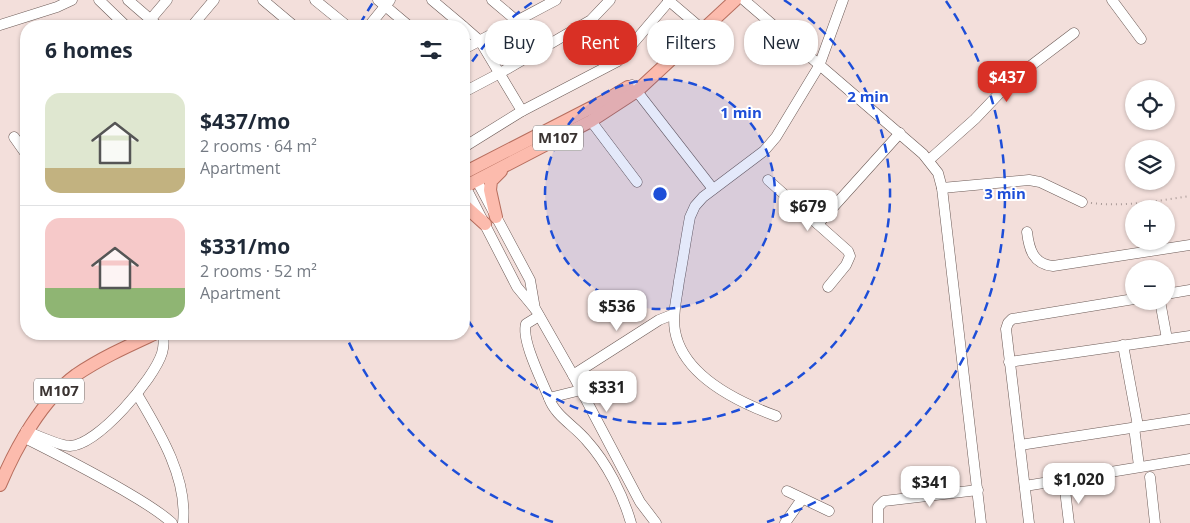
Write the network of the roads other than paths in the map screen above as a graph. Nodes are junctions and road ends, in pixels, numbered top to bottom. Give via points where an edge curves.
1 (72, 0) edge
2 (99, 0) edge
3 (128, 0) edge
4 (167, 0) edge
5 (214, 0) edge
6 (263, 0) edge
7 (315, 0) edge
8 (432, 0) edge
9 (492, 0) edge
10 (610, 0) edge
11 (669, 0) edge
12 (735, 0) edge
13 (744, 0) edge
14 (843, 0) edge
15 (1112, 0) edge
16 (552, 1) edge
17 (385, 2) edge
18 (120, 20) edge
19 (151, 20) edge
20 (156, 20) edge
21 (197, 20) edge
22 (287, 20) edge
23 (340, 20) edge
24 (373, 20) edge
25 (403, 20) edge
26 (457, 20) edge
27 (516, 20) edge
28 (519, 20) edge
29 (692, 20) edge
30 (712, 20) edge
31 (0, 25) edge
32 (470, 32) edge
33 (1074, 33) dead end
34 (485, 38) edge
35 (1141, 39) dead end
36 (480, 41) junction
37 (470, 47) edge
38 (663, 65) edge
39 (819, 66) junction
40 (500, 73) junction
41 (634, 88) junction
42 (470, 89) edge
43 (522, 111) junction
44 (591, 121) junction
45 (900, 133) junction
46 (14, 137) dead end
47 (470, 143) edge
48 (20, 146) edge
49 (522, 157) junction
50 (929, 160) junction
51 (470, 178) edge
52 (470, 180) edge
53 (768, 180) dead end
54 (637, 182) dead end
55 (470, 186) edge
56 (942, 188) junction
57 (713, 189) junction
58 (1082, 202) road end
59 (470, 209) edge
60 (490, 221) junction
61 (818, 224) junction
62 (1027, 232) dead end
63 (1190, 245) edge
64 (828, 287) dead end
65 (1190, 290) edge
66 (1175, 292) edge
67 (1125, 301) edge
68 (1162, 310) edge
69 (537, 313) junction
70 (674, 314) junction
71 (1190, 336) edge
72 (1167, 339) junction
73 (133, 340) edge
74 (164, 340) edge
75 (1123, 345) junction
76 (1010, 362) junction
77 (573, 375) junction
78 (581, 390) junction
79 (137, 394) junction
80 (549, 398) junction
81 (776, 416) dead end
82 (1190, 419) edge
83 (1136, 426) junction
84 (25, 434) junction
85 (1020, 445) junction
86 (1190, 460) edge
87 (1139, 466) junction
88 (1150, 477) dead end
89 (0, 485) edge
90 (1025, 486) junction
91 (978, 490) junction
92 (1065, 490) dead end
93 (787, 491) dead end
94 (802, 500) junction
95 (829, 511) dead end
96 (172, 523) edge
97 (182, 523) edge
98 (631, 523) edge
99 (656, 523) edge
100 (786, 523) edge
101 (878, 523) edge
102 (981, 523) edge
103 (1029, 523) edge
104 (1069, 523) edge
105 (1155, 523) edge

1 - 31 street
2 - 18 street
3 - 19 street
4 - 20 street
5 - 21 street
6 - 22 street
7 - 23 street
8 - 26 street
9 - 27 street
10 - 40 street via 591,20
11 - 29 street
11 - 43 street via 618,61
12 - 30 main road, M107
13 - 39 street
14 - 39 street
15 - 35 street
16 - 28 street
17 - 24 street
17 - 25 street
32 - 36 street
33 - 50 street via 1012,80
34 - 36 street
36 - 37 street
36 - 40 street
38 - 41 main road, M107
39 - 45 street
39 - 57 street via 764,151
40 - 42 street
40 - 43 street
41 - 44 main road, M107
41 - 51 main road, M107 via 487,161
41 - 57 street
43 - 47 street
44 - 49 main road, M107
44 - 54 street
45 - 50 street
45 - 61 street
46 - 48 street
49 - 52 main road, M107
49 - 60 main road via 491,182
50 - 56 street via 938,173
53 - 61 street
55 - 60 street
56 - 58 street via 1029,180
56 - 91 street
57 - 70 street via 699,202 690,217
59 - 60 main road
60 - 69 street via 517,287
60 - 69 street via 530,280
61 - 64 street via 850,256
62 - 63 street via 1032,254 1038,261 1052,266
65 - 66 street
67 - 76 street via 1012,319 1006,329
68 - 72 street
69 - 77 street
69 - 80 street via 524,329
70 - 77 street via 659,320
70 - 81 street via 680,347 692,364 728,394 748,406
71 - 72 street
72 - 75 street
73 - 84 main road, M107 via 75,376 58,391
74 - 79 street via 162,354
75 - 76 street
75 - 83 street
76 - 85 street
77 - 78 street
78 - 80 street
78 - 99 street via 640,502
79 - 84 street via 104,428 89,439 70,446
79 - 97 street via 167,448 182,494
80 - 98 street via 554,409 594,450 614,482
82 - 83 street
83 - 85 street
83 - 87 street
84 - 89 main road, M107
84 - 96 street via 117,486
85 - 90 street
86 - 87 street
87 - 90 street
88 - 105 street
90 - 103 street
91 - 101 street via 884,502 878,507
91 - 102 street
92 - 104 street
93 - 94 street
94 - 95 street
94 - 100 street

